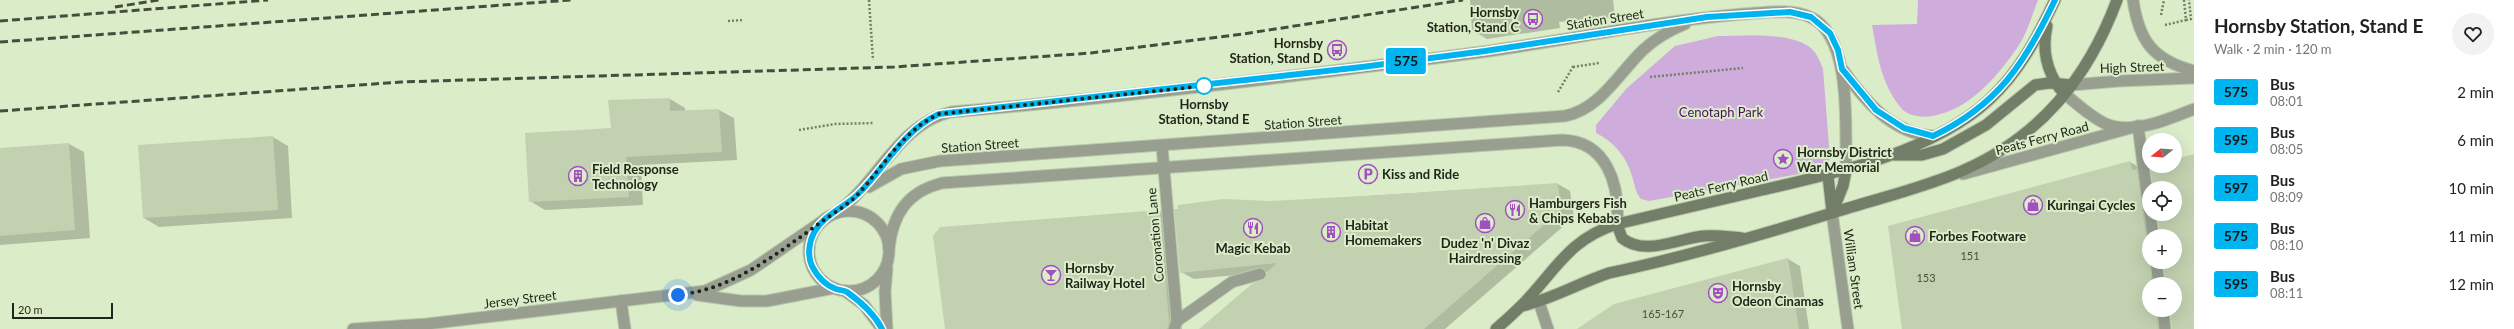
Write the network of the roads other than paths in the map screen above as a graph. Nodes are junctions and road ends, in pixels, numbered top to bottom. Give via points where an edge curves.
1 (2117, 0) edge
2 (2133, 0) edge
3 (2054, 3) edge
4 (1697, 19) junction
5 (1842, 69) junction
6 (2194, 71) edge
7 (2194, 78) edge
8 (2057, 84) junction
9 (2072, 85) junction
10 (2066, 95) junction
11 (2194, 109) edge
12 (2138, 126) junction
13 (1933, 136) junction
14 (1162, 146) junction
15 (1885, 157) junction
16 (1163, 168) junction
17 (1846, 171) junction
18 (1828, 176) junction
19 (2145, 181) edge
20 (1930, 183) junction
21 (860, 193) junction
22 (836, 213) junction
23 (1832, 213) junction
24 (821, 222) junction
25 (1617, 224) junction
26 (1750, 239) junction
27 (889, 253) junction
28 (1260, 274) dead end
29 (834, 288) junction
30 (845, 291) junction
31 (691, 294) junction
32 (621, 301) junction
33 (1539, 302) junction
34 (1522, 306) junction
35 (2164, 317) edge
36 (1176, 325) edge
37 (353, 329) edge
38 (625, 329) edge
39 (882, 329) edge
40 (887, 329) edge
41 (1496, 329) edge
42 (1548, 329) edge
43 (1848, 329) edge
44 (2165, 329) edge

1 - 9 main road, Peats Ferry Road via 2093,53
2 - 6 street via 2138,24 2148,45 2170,63
3 - 8 main road via 2045,34 2044,48 2048,66
3 - 13 main road, Peats Ferry Road via 2035,43 2008,81 1977,110
4 - 5 street, Station Street via 1790,12 1811,17 1830,33 1838,50
4 - 14 street, Station Street via 1661,36 1592,104 1570,115
4 - 21 street, Station Street via 1354,68 951,112 929,119 907,136
5 - 13 street, Station Street via 1876,110 1904,128
5 - 17 street, Station Street
7 - 9 street, High Street
8 - 9 main road
8 - 10 main road
8 - 15 main road via 2035,85 1990,122 1943,149 1922,155
9 - 10 main road, Peats Ferry Road
10 - 12 street via 2105,123 2115,126
10 - 20 main road, Peats Ferry Road via 2005,148 1962,171
11 - 12 street
12 - 19 street
12 - 20 street, Peats Ferry Road
13 - 15 main road, Peats Ferry Road
14 - 16 street, Coronation Lane
14 - 21 street, Station Street via 922,164 893,172
15 - 17 main road, Peats Ferry Road
16 - 25 street via 1572,140 1593,150 1609,170 1617,194
16 - 27 street via 933,186 912,197 896,216
16 - 36 street, Coronation Lane
17 - 18 main road, Peats Ferry Road
17 - 23 main road
18 - 23 main road
18 - 25 main road, Peats Ferry Road
20 - 23 main road, Peats Ferry Road
21 - 22 street, Station Street
22 - 24 street
22 - 27 street via 854,211 871,217 884,231
23 - 26 main road, Peats Ferry Road
23 - 43 street, William Street
24 - 29 street via 811,242 810,259 817,274
24 - 31 street, Jersey Street via 737,278
25 - 26 main road via 1622,238 1639,246 1706,236
25 - 34 main road, Peats Ferry Road via 1593,233 1575,245 1554,266
26 - 33 main road, Peats Ferry Road via 1609,273
27 - 30 street via 883,272 873,283 865,288
27 - 40 street via 885,292
28 - 36 street, Coronation Lane via 1232,282
29 - 30 street
29 - 31 street, Jersey Street via 767,301 741,301
30 - 39 street via 864,305
31 - 32 street, Jersey Street
32 - 37 street, Jersey Street via 427,324
32 - 38 street
33 - 34 main road, Peats Ferry Road
33 - 42 street
34 - 41 main road, Peats Ferry Road
35 - 44 street

